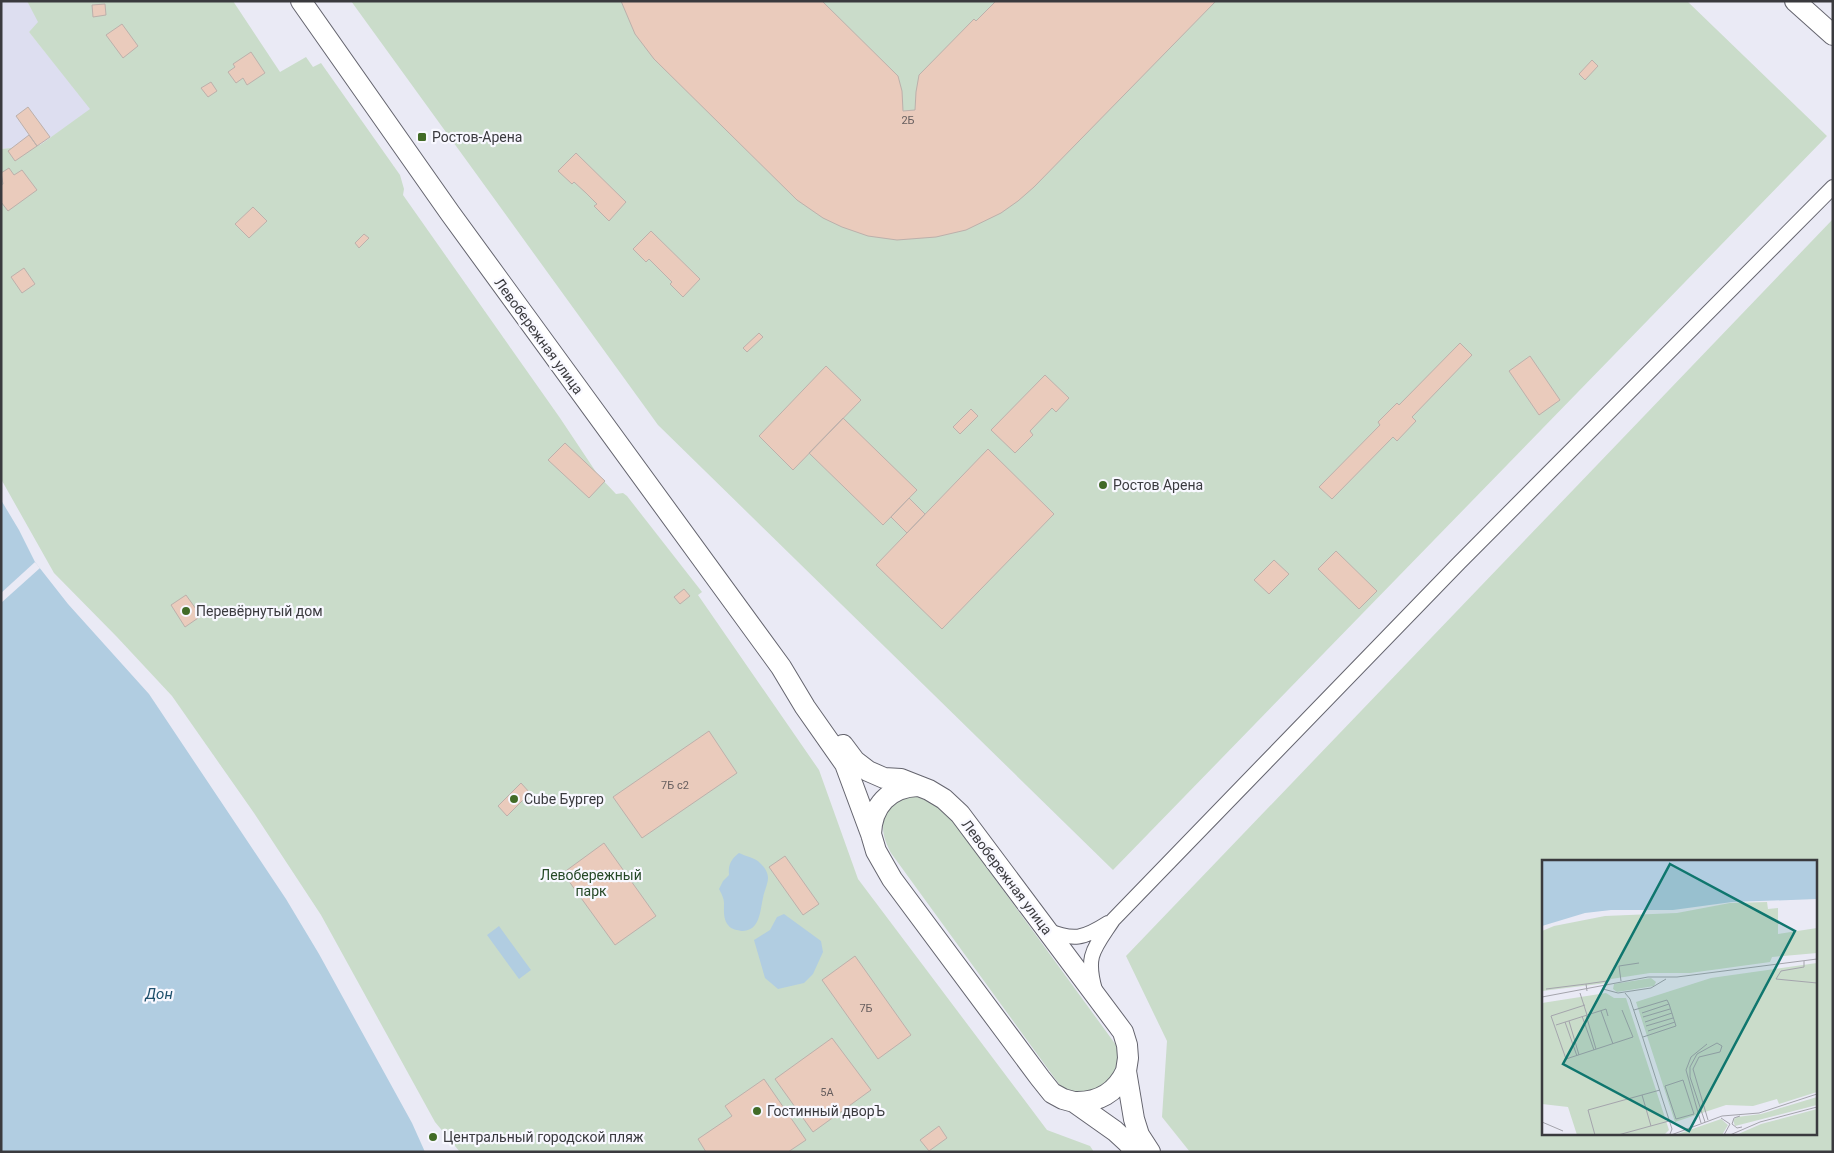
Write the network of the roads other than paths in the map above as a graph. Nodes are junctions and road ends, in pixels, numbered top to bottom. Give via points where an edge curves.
1 (301, 1) edge
2 (1795, 1) edge
3 (1833, 34) edge
4 (1833, 187) edge
5 (781, 667) junction
6 (919, 786) junction
7 (871, 834) junction
8 (1113, 920) junction
9 (1046, 930) junction
10 (1097, 998) junction
11 (1126, 1071) junction
12 (1074, 1102) junction
13 (1135, 1152) edge
14 (1150, 1152) edge

1 - 5 main road, Левобережная улица via 450,213
2 - 3 main road
4 - 8 street via 1459,563
5 - 6 main road, Левобережная улица via 811,701 855,761 884,778 901,779
5 - 7 main road, Левобережная улица via 845,764
6 - 7 main road via 897,790 884,799 874,812
6 - 9 main road, Левобережная улица via 944,799 960,814
7 - 12 main road, Левобережная улица via 876,852 892,879 1034,1071 1052,1093
8 - 9 street via 1088,935 1067,936
8 - 10 street via 1094,949 1090,962
9 - 10 main road, Левобережная улица
10 - 11 main road, Левобережная улица via 1123,1032 1128,1058
11 - 12 main road via 1116,1087 1102,1098
11 - 14 main road, Левобережная улица via 1139,1135
12 - 13 main road, Левобережная улица via 1115,1131

